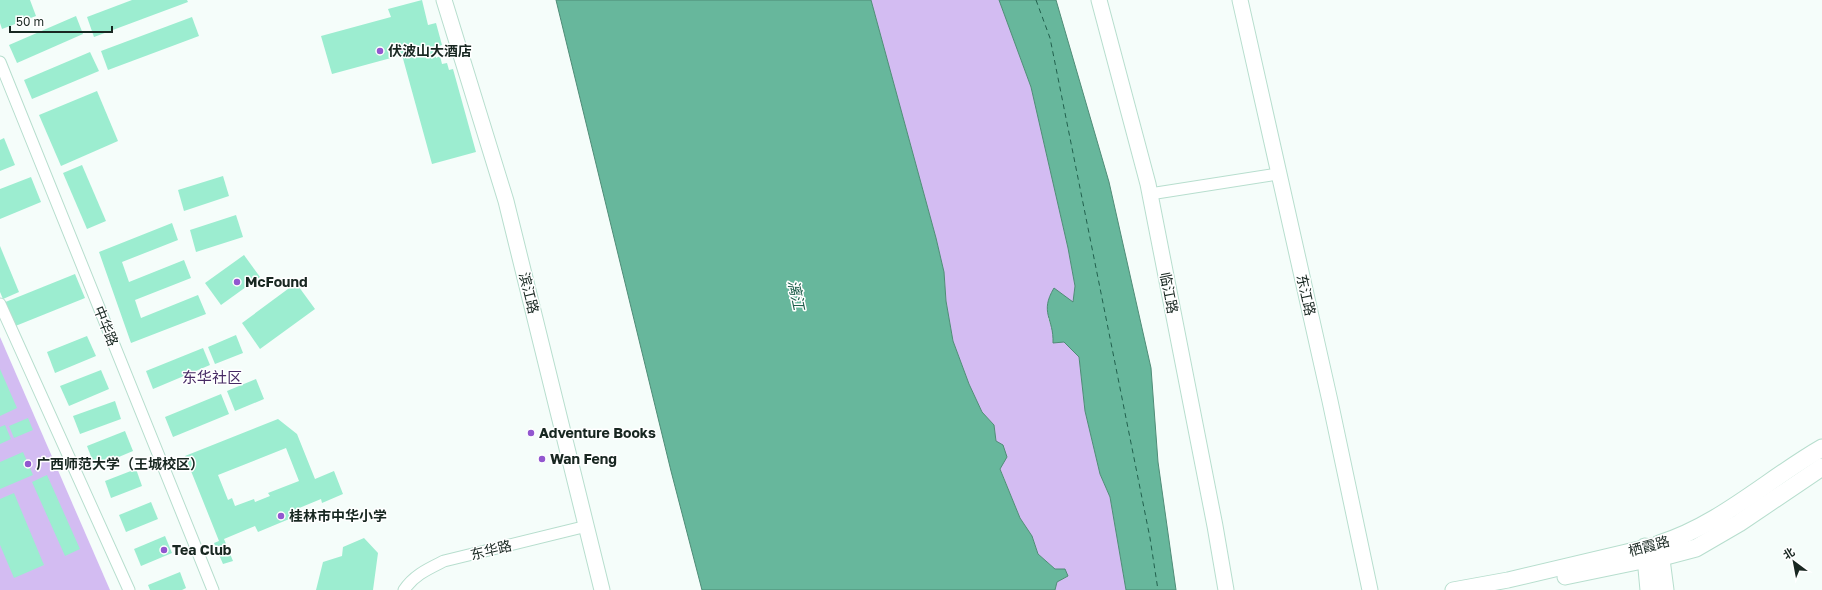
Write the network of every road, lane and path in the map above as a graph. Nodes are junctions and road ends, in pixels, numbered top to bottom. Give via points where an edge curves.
1 (444, 0) edge
2 (1099, 0) edge
3 (1240, 0) edge
4 (0, 62) edge
5 (1278, 174) junction
6 (1150, 194) junction
7 (0, 304) edge
8 (1822, 448) edge
9 (1822, 467) edge
10 (587, 526) junction
11 (1653, 552) junction
12 (129, 590) edge
13 (213, 590) edge
14 (404, 590) edge
15 (602, 590) edge
16 (1226, 590) edge
17 (1370, 590) edge
18 (1453, 590) edge
19 (1499, 590) edge
20 (1649, 590) edge
21 (1665, 590) edge

1 - 10 street, 滨江路 via 506,201
2 - 6 street, 临江路
3 - 5 street, 东江路
4 - 13 street, 中华路
5 - 6 street
5 - 17 street, 东江路
6 - 16 street, 临江路
7 - 12 street
8 - 11 main road, 栖霞路 via 1703,525
9 - 11 main road, 栖霞路 via 1696,548
10 - 14 street, 东华路 via 444,561 424,571 409,582
10 - 15 street, 滨江路
11 - 18 street, 栖霞路
11 - 19 street, 栖霞路
11 - 20 main road
11 - 21 main road

